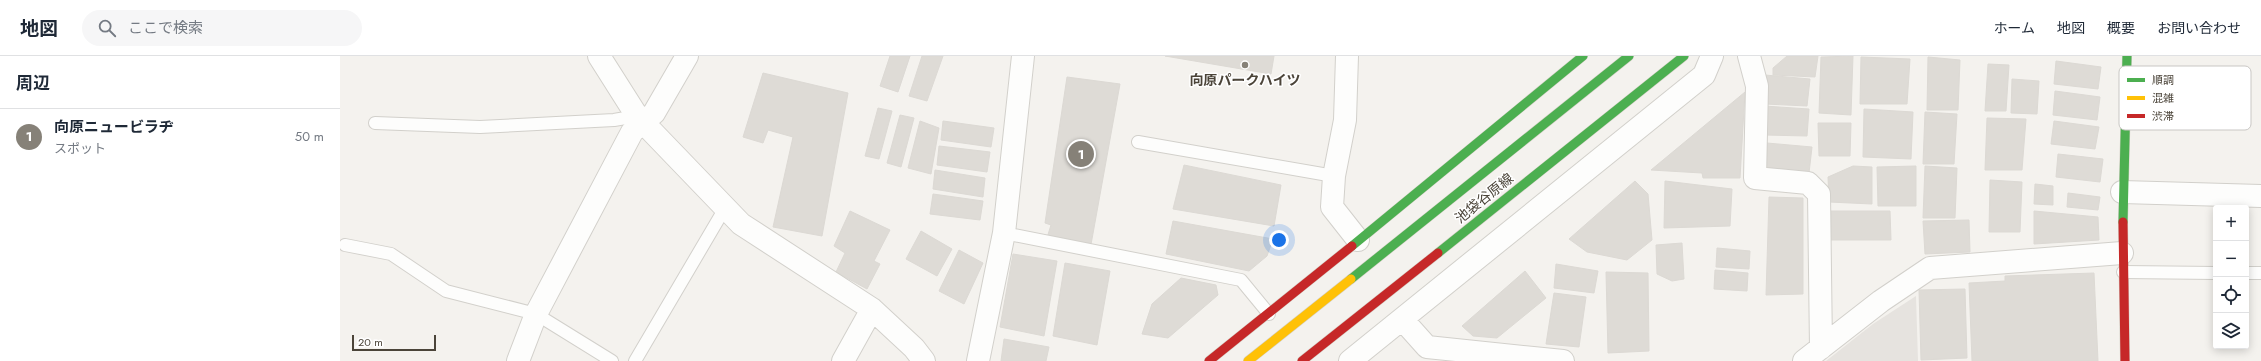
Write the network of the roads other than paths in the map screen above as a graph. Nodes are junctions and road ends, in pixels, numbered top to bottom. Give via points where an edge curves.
1 (599, 56) edge
2 (687, 56) edge
3 (1347, 56) edge
4 (1583, 56) edge
5 (1629, 56) edge
6 (1684, 56) edge
7 (1712, 56) edge
8 (1748, 56) edge
9 (2127, 56) edge
10 (1021, 57) edge
11 (2127, 66) edge
12 (640, 119) junction
13 (375, 123) dead end
14 (2124, 130) edge
15 (1138, 142) dead end
16 (1334, 176) junction
17 (2122, 192) junction
18 (2261, 196) edge
19 (724, 208) junction
20 (1004, 233) junction
21 (1358, 240) junction
22 (344, 245) dead end
23 (2122, 263) junction
24 (2213, 273) edge
25 (2249, 273) edge
26 (2261, 273) edge
27 (872, 309) junction
28 (536, 314) junction
29 (1269, 314) junction
30 (1402, 319) junction
31 (1822, 348) junction
32 (518, 361) edge
33 (612, 361) edge
34 (635, 361) edge
35 (843, 361) edge
36 (924, 361) edge
37 (978, 361) edge
38 (1209, 361) edge
39 (1248, 361) edge
40 (1302, 361) edge
41 (1350, 361) edge
42 (1563, 361) edge
43 (1804, 361) edge
44 (2125, 361) edge

1 - 12 street
2 - 12 street via 654,113
3 - 16 street via 1345,120
4 - 21 main road
5 - 39 main road, 池袋谷原線
6 - 40 main road, 池袋谷原線
7 - 30 street via 1704,75
8 - 31 street via 1757,86 1755,178 1808,183 1819,194
9 - 11 main road
10 - 20 street
12 - 13 lane via 480,127
12 - 19 street
12 - 28 street
14 - 17 main road
15 - 16 lane
16 - 21 street via 1332,207
17 - 18 street
17 - 23 main road
19 - 27 street via 740,224
19 - 34 lane
20 - 29 lane via 1241,280
20 - 37 street
21 - 29 main road
22 - 28 lane via 391,254 446,291
23 - 24 lane
23 - 31 street via 1930,268 1881,301
23 - 44 main road
25 - 26 lane
27 - 35 street
27 - 36 street via 914,348
28 - 32 street
28 - 33 lane
29 - 38 main road
30 - 41 street
30 - 42 street via 1427,347
31 - 43 street

